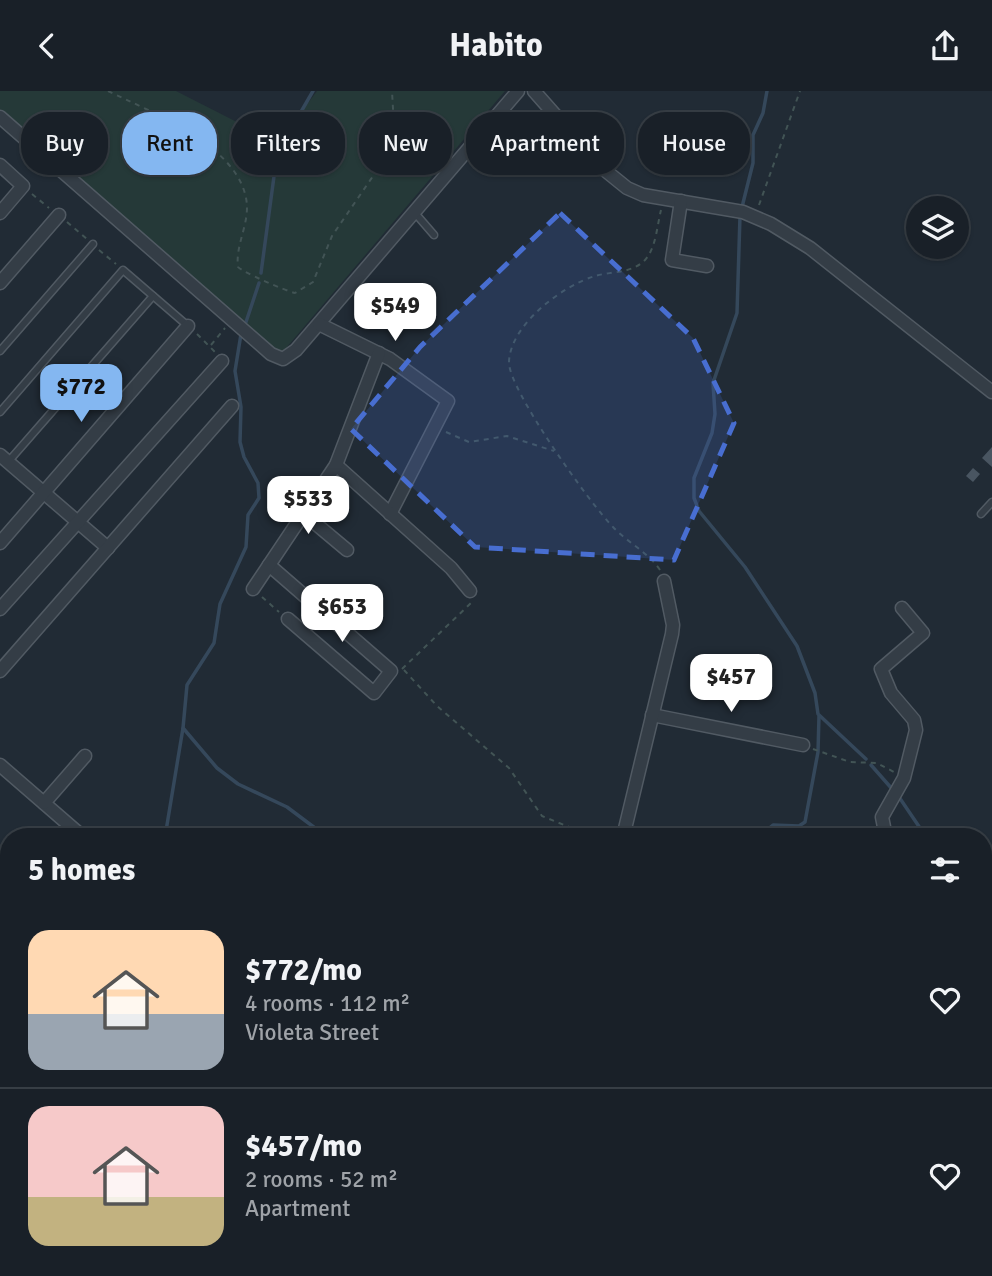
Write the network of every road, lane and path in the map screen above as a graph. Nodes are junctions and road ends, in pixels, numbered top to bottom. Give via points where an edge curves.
1 (108, 91) edge
2 (393, 91) edge
3 (518, 91) edge
4 (534, 91) edge
5 (800, 91) edge
6 (0, 117) edge
7 (0, 165) edge
8 (23, 186) junction
9 (663, 199) junction
10 (681, 201) junction
11 (414, 212) junction
12 (0, 213) edge
13 (59, 215) junction
14 (755, 217) junction
15 (434, 235) dead end
16 (93, 244) junction
17 (707, 266) dead end
18 (123, 270) junction
19 (0, 283) edge
20 (153, 296) junction
21 (232, 320) junction
22 (319, 324) junction
23 (188, 326) junction
24 (210, 346) junction
25 (0, 351) edge
26 (379, 353) junction
27 (222, 361) joint
28 (992, 392) edge
29 (232, 406) dead end
30 (0, 412) edge
31 (435, 426) junction
32 (555, 451) junction
33 (4, 458) edge
34 (336, 465) junction
35 (44, 493) junction
36 (992, 502) edge
37 (304, 514) junction
38 (390, 514) junction
39 (981, 515) dead end
40 (78, 522) junction
41 (4, 529) edge
42 (0, 543) edge
43 (108, 548) junction
44 (347, 551) dead end
45 (269, 565) junction
46 (664, 581) joint
47 (253, 589) joint
48 (470, 591) joint
49 (902, 608) dead end
50 (0, 609) edge
51 (288, 619) joint
52 (0, 671) edge
53 (652, 715) junction
54 (803, 745) joint
55 (85, 756) dead end
56 (0, 765) edge
57 (904, 778) junction
58 (44, 803) junction
59 (73, 828) edge
60 (572, 828) edge
61 (624, 828) edge
62 (884, 828) edge

1 - 2 path via 207,143 226,158 240,176 247,200 238,267 295,293 313,282 332,236 395,144
3 - 11 street
4 - 9 street via 613,178 635,192
5 - 14 path
6 - 21 street
7 - 8 street
8 - 12 street
8 - 13 path
9 - 10 street
9 - 32 path via 653,247 642,263 596,275 563,290 523,329 511,350 510,372
10 - 14 street
10 - 17 street via 672,260
11 - 15 lane
11 - 22 street
13 - 16 path
13 - 19 street
14 - 28 street via 810,248
16 - 18 path
16 - 25 lane
18 - 20 lane
18 - 30 lane
20 - 23 lane
20 - 33 lane
21 - 22 street via 283,359
21 - 24 path
22 - 26 street
23 - 24 path
23 - 35 street
24 - 27 path
26 - 31 street via 448,401
26 - 34 street
27 - 40 street
29 - 43 street
31 - 32 path via 469,442 500,435
31 - 38 street
32 - 46 path via 612,527 650,558
33 - 35 street
34 - 37 street
34 - 38 street
35 - 40 street
35 - 41 street
36 - 39 lane
37 - 44 street
37 - 45 street
38 - 48 street
40 - 43 street
40 - 50 street
41 - 42 street
43 - 52 street
45 - 47 street
45 - 51 street via 391,671 374,693
46 - 53 street via 673,625
47 - 51 path
48 - 60 path via 471,603 403,669 437,706 509,768 542,816
49 - 57 street via 923,633 881,669 891,694 914,720 915,738
53 - 54 street
53 - 61 street
54 - 57 path via 850,762 877,763
55 - 58 street
56 - 58 street
57 - 62 street via 882,817
58 - 59 street

